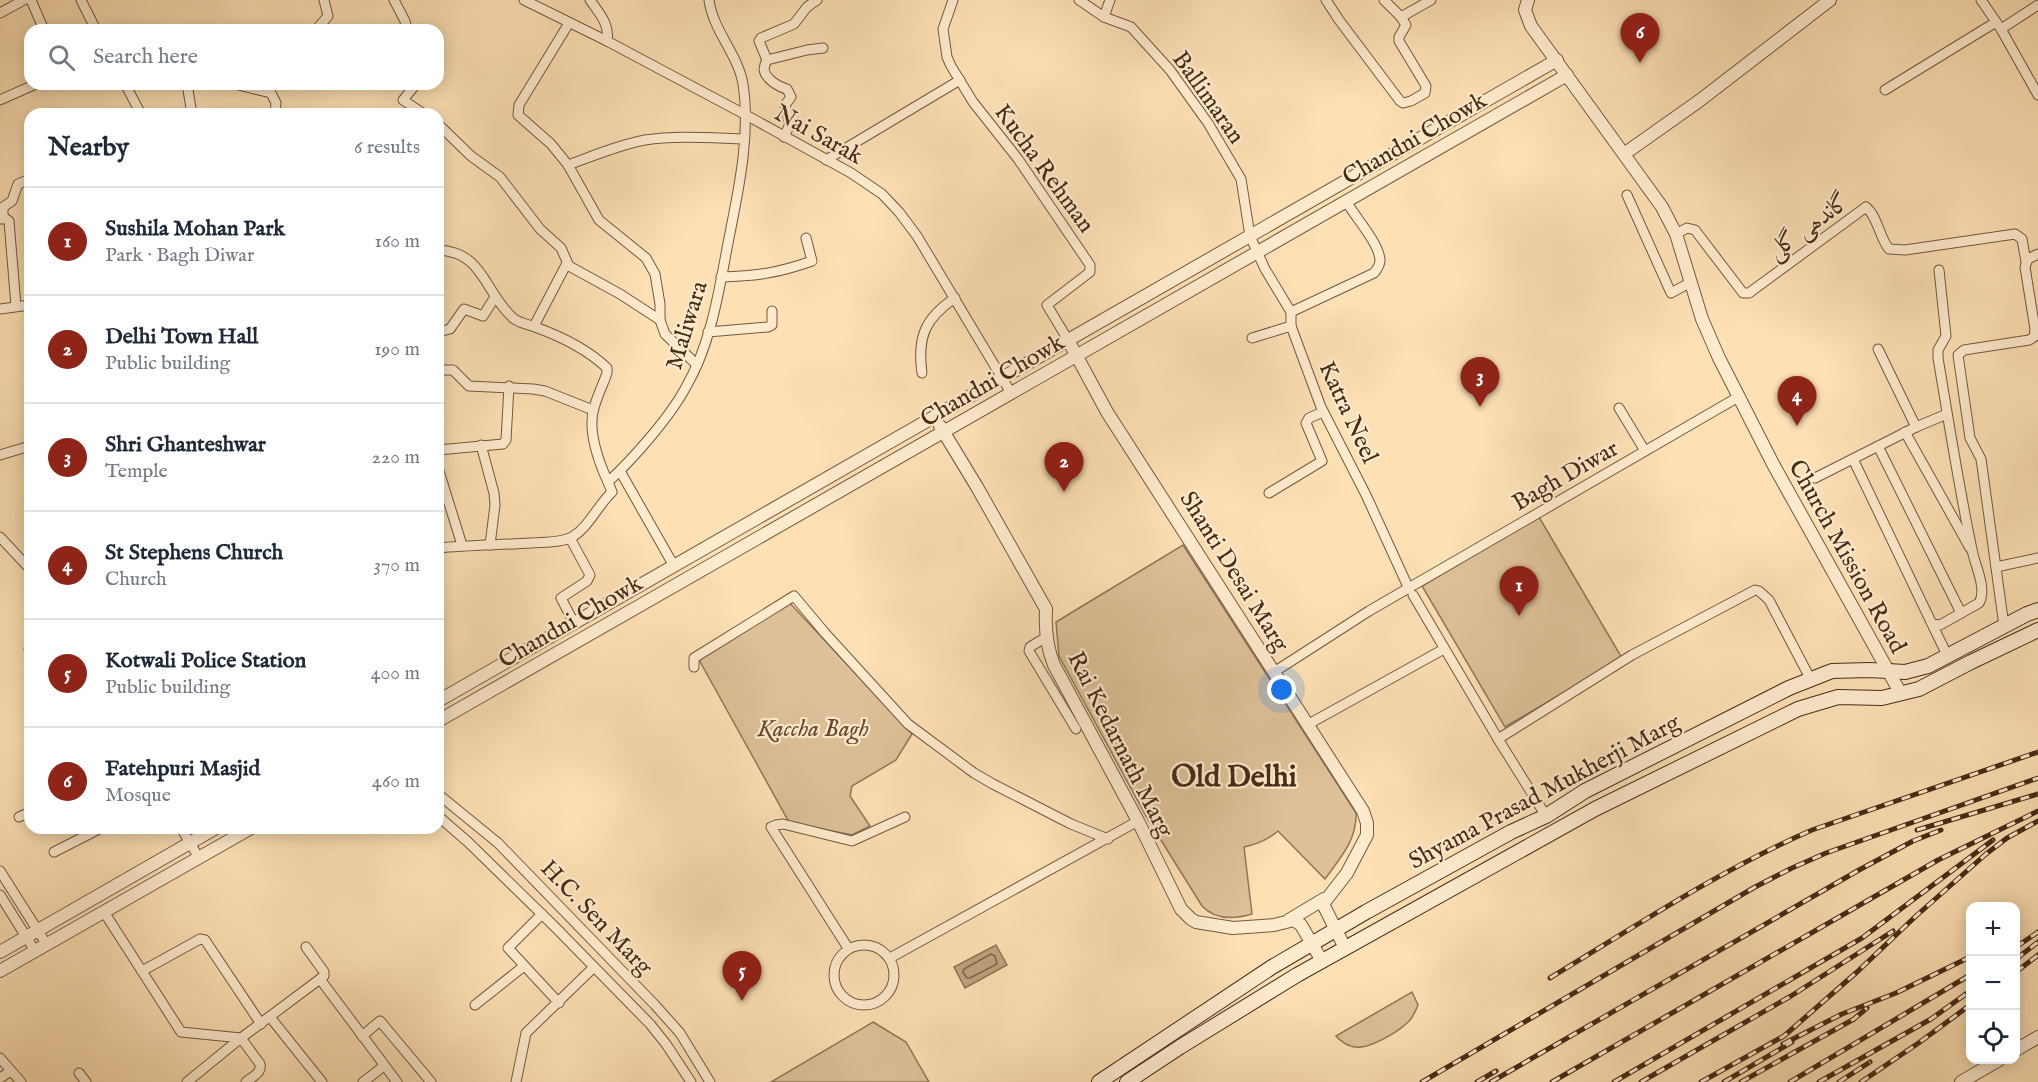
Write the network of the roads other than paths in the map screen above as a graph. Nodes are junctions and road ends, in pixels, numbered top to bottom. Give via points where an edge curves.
1 (24, 0) edge
2 (31, 0) edge
3 (81, 0) edge
4 (324, 0) edge
5 (394, 0) edge
6 (524, 0) edge
7 (590, 0) edge
8 (709, 0) edge
9 (817, 0) edge
10 (953, 0) edge
11 (1079, 0) edge
12 (1110, 0) edge
13 (1326, 0) edge
14 (1384, 0) edge
15 (1431, 0) edge
16 (1528, 0) edge
17 (1830, 0) edge
18 (1982, 0) edge
19 (2038, 5) edge
20 (0, 13) edge
21 (1104, 17) junction
22 (1401, 17) junction
23 (569, 23) junction
24 (41, 24) edge
25 (93, 24) edge
26 (321, 24) edge
27 (406, 24) edge
28 (1999, 25) junction
29 (607, 41) junction
30 (823, 48) dead end
31 (767, 60) junction
32 (1557, 60) junction
33 (1567, 75) junction
34 (960, 80) junction
35 (24, 89) edge
36 (127, 90) edge
37 (188, 90) edge
38 (273, 90) edge
39 (411, 90) edge
40 (1885, 90) dead end
41 (2038, 95) edge
42 (0, 100) edge
43 (138, 108) edge
44 (191, 108) edge
45 (276, 108) edge
46 (415, 108) edge
47 (746, 115) junction
48 (1439, 128) junction
49 (444, 130) edge
50 (784, 137) junction
51 (744, 139) junction
52 (1448, 143) junction
53 (1624, 154) junction
54 (826, 160) junction
55 (568, 165) junction
56 (24, 182) edge
57 (1627, 195) dead end
58 (1346, 201) junction
59 (1, 219) edge
60 (1676, 234) junction
61 (1250, 236) junction
62 (806, 238) dead end
63 (444, 251) edge
64 (1258, 252) junction
65 (2038, 254) edge
66 (2026, 262) junction
67 (567, 263) junction
68 (1939, 270) dead end
69 (722, 277) junction
70 (1691, 282) junction
71 (495, 297) junction
72 (955, 298) junction
73 (24, 305) edge
74 (16, 306) junction
75 (0, 309) edge
76 (772, 311) dead end
77 (1291, 312) junction
78 (660, 320) junction
79 (534, 326) junction
80 (1291, 326) junction
81 (444, 330) edge
82 (708, 332) junction
83 (1252, 338) dead end
84 (1068, 340) junction
85 (1878, 349) dead end
86 (1076, 356) junction
87 (697, 365) junction
88 (444, 370) edge
89 (922, 373) dead end
90 (1002, 378) junction
91 (508, 386) junction
92 (1011, 393) junction
93 (1740, 396) junction
94 (1619, 408) dead end
95 (593, 410) junction
96 (1323, 412) junction
97 (1947, 414) junction
98 (935, 417) junction
99 (1916, 427) junction
100 (944, 432) junction
101 (1905, 432) junction
102 (481, 445) junction
103 (1878, 446) junction
104 (24, 448) edge
105 (444, 449) edge
106 (1645, 451) junction
107 (0, 455) edge
108 (1853, 459) junction
109 (621, 471) junction
110 (1815, 478) dead end
111 (608, 482) junction
112 (444, 487) edge
113 (1269, 493) dead end
114 (0, 537) edge
115 (570, 538) junction
116 (462, 545) junction
117 (490, 545) junction
118 (444, 547) edge
119 (1973, 555) junction
120 (2038, 558) edge
121 (24, 563) edge
122 (674, 566) junction
123 (1996, 567) junction
124 (1411, 592) junction
125 (2038, 610) edge
126 (1961, 613) junction
127 (574, 623) junction
128 (1933, 626) junction
129 (2004, 626) junction
130 (2038, 630) edge
131 (1048, 636) junction
132 (1444, 649) junction
133 (1947, 656) junction
134 (694, 667) dead end
135 (1888, 671) junction
136 (1274, 672) junction
137 (1811, 680) junction
138 (1901, 694) junction
139 (444, 698) edge
140 (444, 718) edge
141 (1307, 725) junction
142 (1076, 729) dead end
143 (1497, 739) junction
144 (444, 799) edge
145 (24, 815) edge
146 (1546, 816) junction
147 (19, 817) dead end
148 (905, 817) dead end
149 (444, 821) edge
150 (1138, 821) junction
151 (89, 834) edge
152 (185, 834) edge
153 (206, 834) edge
154 (240, 834) edge
155 (1108, 839) junction
156 (190, 843) junction
157 (54, 852) dead end
158 (198, 858) junction
159 (0, 871) edge
160 (0, 895) edge
161 (1324, 899) junction
162 (104, 912) junction
163 (542, 914) junction
164 (567, 914) junction
165 (1289, 920) junction
166 (554, 926) junction
167 (1335, 931) junction
168 (32, 934) junction
169 (1312, 944) junction
170 (46, 945) junction
171 (306, 947) dead end
172 (848, 948) junction
173 (1345, 948) junction
174 (35, 951) junction
175 (0, 952) edge
176 (890, 958) junction
177 (1322, 961) junction
178 (524, 966) junction
179 (594, 967) junction
180 (142, 971) junction
181 (0, 972) edge
182 (320, 979) junction
183 (559, 1003) junction
184 (475, 1005) dead end
185 (270, 1017) junction
186 (261, 1024) junction
187 (362, 1036) junction
188 (2038, 1037) edge
189 (241, 1038) junction
190 (2020, 1048) edge
191 (0, 1058) edge
192 (1991, 1064) edge
193 (384, 1066) junction
194 (11, 1071) junction
195 (198, 1072) junction
196 (79, 1073) dead end
197 (0, 1078) edge
198 (21, 1082) edge
199 (86, 1082) edge
200 (187, 1082) edge
201 (205, 1082) edge
202 (246, 1082) edge
203 (322, 1082) edge
204 (363, 1082) edge
205 (397, 1082) edge
206 (431, 1082) edge
207 (516, 1082) edge
208 (691, 1082) edge
209 (710, 1082) edge
210 (1099, 1082) edge
211 (1127, 1082) edge
212 (1961, 1082) edge

1 - 20 street
2 - 24 street
3 - 25 street
4 - 26 street via 328,16
5 - 27 street
6 - 23 street, Nai Sarak
7 - 29 street via 606,23
8 - 47 street, Maliwara via 741,74
9 - 31 street via 794,24 761,38
10 - 34 street, Kucha Rehman via 945,21 944,42 947,57
11 - 21 street, Ballimaran
12 - 21 street
13 - 22 street via 1403,103 1426,89 1399,41 1406,25
14 - 22 street
15 - 22 street
16 - 32 street, Church Mission Road via 1527,18
17 - 53 street
18 - 28 street
19 - 28 street
21 - 61 street, Ballimaran via 1131,27 1170,69 1208,123 1241,179
23 - 29 street, Nai Sarak
23 - 55 street via 517,112
28 - 40 street
28 - 41 street
29 - 47 street, Nai Sarak
30 - 31 street
31 - 50 street via 765,72 791,97 785,105 790,124
32 - 33 street, Church Mission Road
32 - 48 street, Chandni Chowk
33 - 52 street, Chandni Chowk
33 - 53 street, Church Mission Road
34 - 54 street
34 - 84 street, Kucha Rehman via 1090,265 1090,272 1047,305
35 - 42 street
36 - 43 street
37 - 44 street
38 - 45 street
39 - 46 street via 403,100
47 - 50 street, Nai Sarak
47 - 51 street, Maliwara
48 - 52 street
48 - 61 street, Chandni Chowk
49 - 67 street via 500,177 535,224 561,248
50 - 54 street, Nai Sarak
51 - 55 street via 646,140
51 - 69 street, Maliwara
52 - 58 street, Chandni Chowk
53 - 60 street, Church Mission Road via 1654,194
54 - 72 street, Nai Sarak via 867,183 899,212
55 - 78 street via 599,220 651,265 659,291
56 - 59 street via 18,184 12,201 3,207
57 - 70 street via 1671,293
58 - 64 street, Chandni Chowk
58 - 77 street via 1376,246 1380,257 1377,269
59 - 74 street via 9,221
60 - 66 street, گاندھی گلی via 1687,228 1695,230 1746,294 1866,207 1889,249 2015,234 2022,239
60 - 70 street, Church Mission Road
61 - 64 street, Ballimaran
61 - 84 street, Chandni Chowk
62 - 69 street via 812,261 758,276
63 - 71 street via 470,260
64 - 77 street
64 - 86 street, Chandni Chowk
65 - 66 street
66 - 123 street via 2034,337 1964,350 1958,356 1970,438 1983,466
67 - 78 street
67 - 79 street
68 - 97 street via 1946,336 1938,352
69 - 82 street, Maliwara
70 - 93 street, Church Mission Road via 1709,336
71 - 79 street via 517,321
71 - 81 street via 483,316 464,309 450,329
72 - 89 street via 937,311 922,335
72 - 90 street, Nai Sarak
73 - 74 street
74 - 75 street
76 - 82 street via 772,325 768,327
77 - 80 street, Katra Neel
78 - 87 street via 665,334
79 - 95 street via 578,346 607,368
80 - 83 street
80 - 96 street, Katra Neel
82 - 87 street, Maliwara
84 - 86 street, Shanti Desai Marg
84 - 90 street, Chandni Chowk
85 - 99 street
86 - 92 street, Chandni Chowk
86 - 136 street, Shanti Desai Marg via 1107,412
87 - 109 street, Maliwara via 668,415
88 - 91 street via 453,370 469,386
90 - 92 street, Nai Sarak
90 - 98 street, Chandni Chowk
91 - 95 street via 545,391
91 - 102 street via 505,442
92 - 100 street, Chandni Chowk
93 - 106 street, Bagh Diwar
93 - 135 street, Church Mission Road via 1773,464
94 - 106 street
95 - 111 street via 600,467
96 - 113 street via 1306,423 1322,461
96 - 124 street, Katra Neel
97 - 99 street
97 - 119 street
98 - 100 street, Rai Kedarnath Marg
98 - 122 street, Chandni Chowk
99 - 101 street
100 - 131 street, Rai Kedarnath Marg via 1046,609
100 - 140 street, Chandni Chowk
101 - 103 street
101 - 119 street
102 - 105 street
102 - 117 street via 495,499
103 - 108 street
103 - 126 street
104 - 107 street
106 - 124 street, Bagh Diwar
108 - 110 street
108 - 128 street
109 - 111 street, Maliwara
109 - 122 street
111 - 115 street, Maliwara via 612,492
112 - 116 street
114 - 121 street
115 - 117 street
115 - 127 street via 590,575 561,598
116 - 117 street
116 - 118 street
119 - 126 street via 1981,600
120 - 123 street
122 - 127 street, Chandni Chowk
123 - 129 street
124 - 132 street, Katra Neel
124 - 136 street, Bagh Diwar via 1362,615
125 - 129 main road, Shyama Prasad Mukherji Marg
126 - 128 street
127 - 139 street, Chandni Chowk
128 - 133 street
129 - 133 main road, Shyama Prasad Mukherji Marg
130 - 138 main road, Shyama Prasad Mukherji Marg via 1919,689
131 - 142 street via 1029,651
131 - 150 street, Rai Kedarnath Marg via 1054,665
132 - 141 street
132 - 143 street, Katra Neel
133 - 135 main road, Shyama Prasad Mukherji Marg via 1905,672
134 - 155 street via 694,658 794,596 908,724 993,784
135 - 137 main road, Shyama Prasad Mukherji Marg via 1832,671
135 - 138 street, Church Mission Road
136 - 141 street, Shanti Desai Marg
137 - 143 street via 1769,600 1755,590 1632,654
137 - 146 main road, Shyama Prasad Mukherji Marg via 1595,786
138 - 173 main road, Shyama Prasad Mukherji Marg via 1882,698 1838,697 1798,709 1595,809
141 - 161 street, Shanti Desai Marg via 1367,823 1367,835 1354,861
143 - 146 street, Katra Neel
144 - 164 street, H.C. Sen Marg via 498,843
145 - 147 street
146 - 167 main road, Shyama Prasad Mukherji Marg
148 - 172 street via 852,841 783,824 771,827
149 - 163 street, H.C. Sen Marg
150 - 155 street
150 - 165 street, Rai Kedarnath Marg via 1181,909 1191,919 1233,928
151 - 157 street
152 - 156 street
153 - 156 street
154 - 158 street
155 - 176 street
156 - 158 street
156 - 168 street
158 - 162 street
159 - 168 street
160 - 168 street
161 - 165 street, Shanti Desai Marg
161 - 167 street via 1323,908
162 - 170 street
162 - 180 street
163 - 166 street, H.C. Sen Marg
163 - 178 street via 509,946
164 - 166 street
164 - 209 street, H.C. Sen Marg via 680,1033
165 - 169 street via 1299,924
166 - 179 street, H.C. Sen Marg
167 - 169 main road, Shyama Prasad Mukherji Marg
167 - 173 street
168 - 170 street
168 - 174 street
168 - 175 street
169 - 177 street
169 - 210 main road, Shyama Prasad Mukherji Marg
170 - 174 street
171 - 182 street via 324,972
172 - 176 street via 875,946
172 - 176 street via 836,962 834,982 845,999 855,1004 876,1003 885,997 894,978
173 - 177 main road, Shyama Prasad Mukherji Marg
174 - 181 street
177 - 211 main road, Shyama Prasad Mukherji Marg
178 - 183 street
178 - 184 street
179 - 183 street
179 - 208 street, H.C. Sen Marg via 650,1024
180 - 186 street via 200,939 206,940
180 - 189 street via 181,1032
182 - 185 street
182 - 187 street
183 - 207 street via 526,1033
185 - 186 street
185 - 203 street
186 - 189 street
187 - 193 street
187 - 206 street via 380,1021
188 - 190 street
189 - 195 street
189 - 202 street via 261,1068
191 - 194 street
192 - 212 street
193 - 204 street
193 - 205 street
194 - 197 street
194 - 198 street
195 - 200 street
195 - 201 street
196 - 199 street

